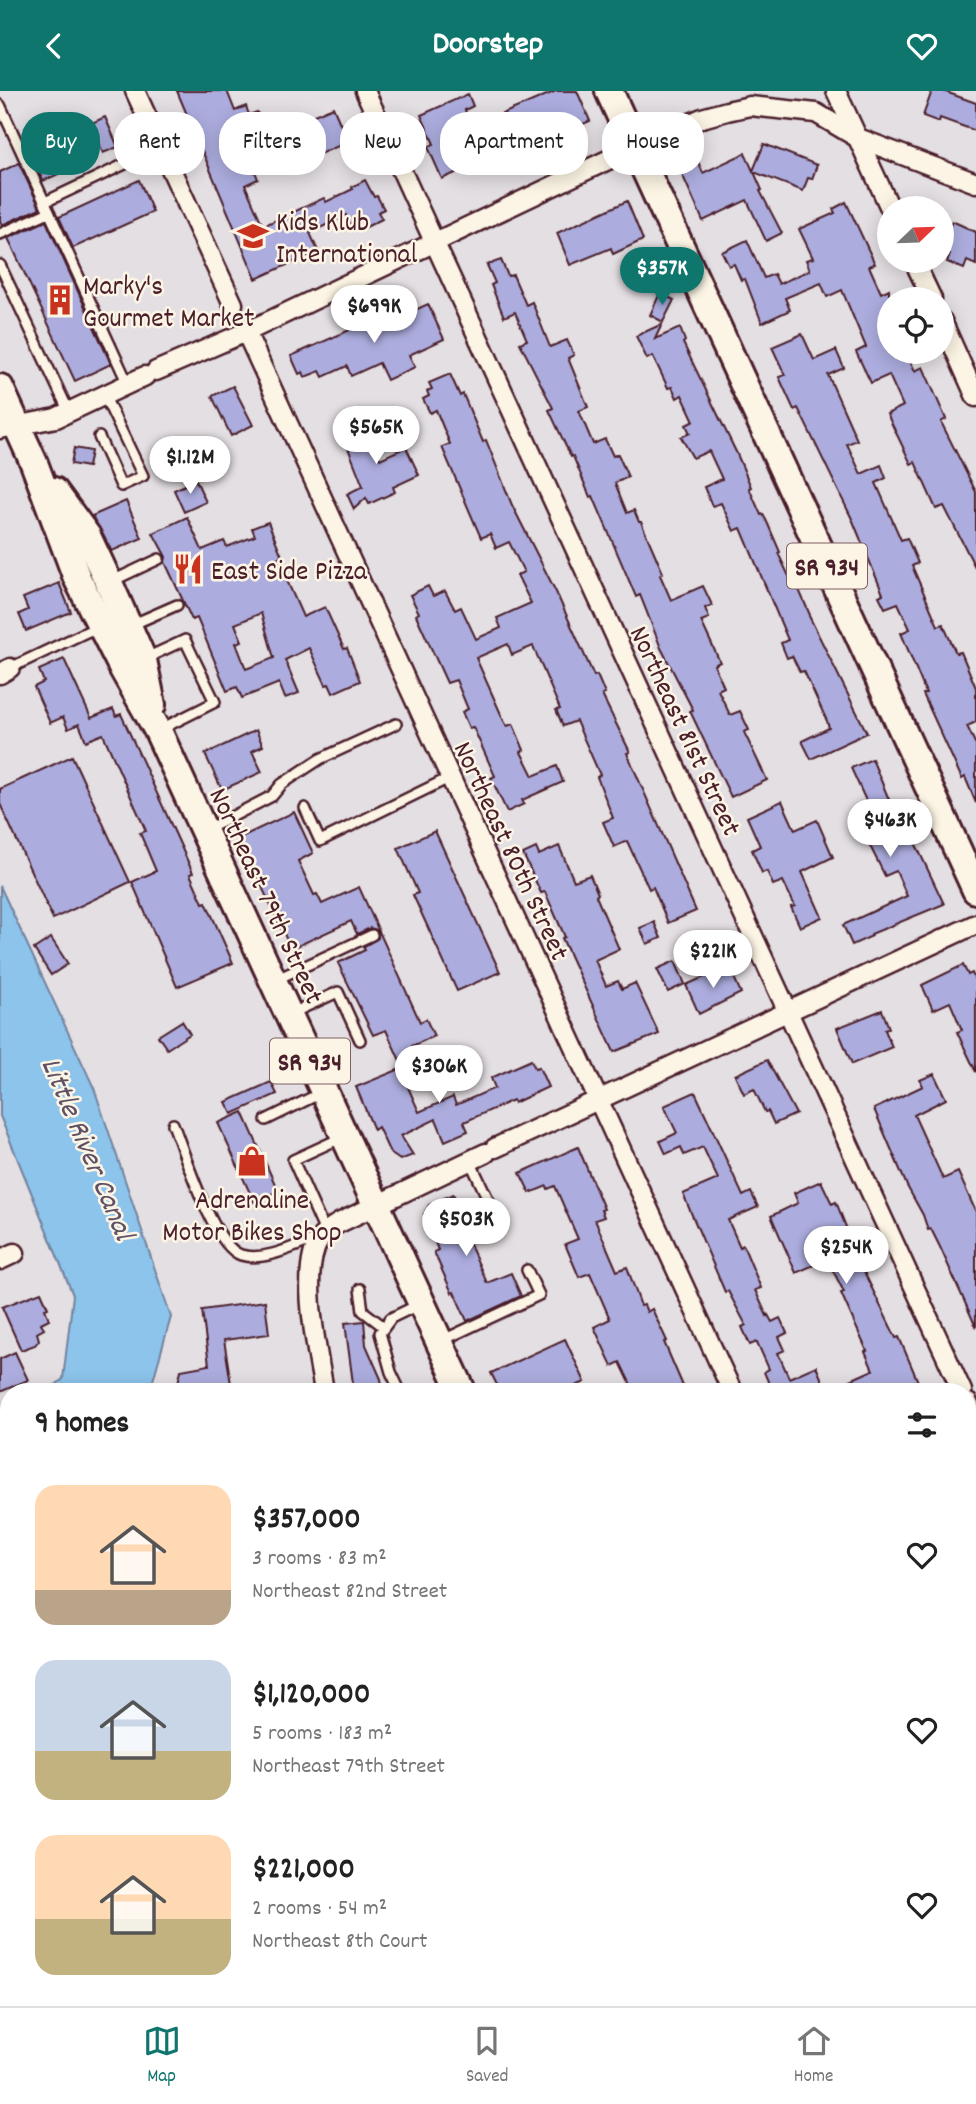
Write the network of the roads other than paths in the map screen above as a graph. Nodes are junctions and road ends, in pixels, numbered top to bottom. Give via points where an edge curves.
1 (135, 91) edge
2 (365, 91) edge
3 (609, 91) edge
4 (836, 91) edge
5 (0, 105) edge
6 (145, 112) edge
7 (619, 112) edge
8 (704, 117) edge
9 (858, 138) junction
10 (602, 164) edge
11 (114, 169) edge
12 (174, 175) edge
13 (647, 175) edge
14 (976, 183) edge
15 (885, 196) edge
16 (44, 202) junction
17 (49, 212) junction
18 (0, 233) edge
19 (435, 243) junction
20 (0, 265) edge
21 (233, 304) dead end
22 (246, 332) junction
23 (954, 348) edge
24 (143, 377) junction
25 (0, 388) edge
26 (104, 395) junction
27 (976, 397) edge
28 (69, 412) junction
29 (9, 427) edge
30 (99, 437) dead end
31 (34, 463) junction
32 (159, 559) dead end
33 (109, 583) junction
34 (177, 605) dead end
35 (101, 626) junction
36 (128, 627) junction
37 (143, 660) junction
38 (5, 671) edge
39 (396, 723) dead end
40 (158, 731) junction
41 (451, 777) junction
42 (304, 808) dead end
43 (204, 831) junction
44 (976, 890) edge
45 (976, 923) edge
46 (372, 935) dead end
47 (273, 981) junction
48 (787, 1011) junction
49 (289, 1015) junction
50 (360, 1040) dead end
51 (324, 1091) junction
52 (599, 1101) junction
53 (266, 1119) dead end
54 (173, 1124) dead end
55 (345, 1136) junction
56 (484, 1154) junction
57 (376, 1205) junction
58 (496, 1216) dead end
59 (323, 1234) junction
60 (527, 1270) dead end
61 (360, 1289) dead end
62 (421, 1303) junction
63 (384, 1327) junction
64 (440, 1342) junction
65 (323, 1383) edge
66 (396, 1383) edge
67 (459, 1383) edge
68 (728, 1383) edge
69 (958, 1383) edge

1 - 6 street
2 - 19 street, Northeast 81st Street
3 - 7 main road, SR 934
4 - 9 street
5 - 16 lane
8 - 9 street via 750,106 816,113
9 - 14 street
9 - 15 street
10 - 19 street
11 - 16 lane
12 - 21 street
13 - 44 main road, SR 934
16 - 17 lane
17 - 18 lane
17 - 24 lane
19 - 22 street
19 - 48 street, Northeast 81st Street
20 - 28 lane
22 - 24 street
22 - 41 street, Northeast 80th Street
23 - 27 street
24 - 26 street
25 - 29 main road, Northeast 79th Street / SR 934
26 - 28 street
26 - 30 lane via 143,476 121,486
28 - 29 street
29 - 31 main road, Northeast 79th Street / SR 934
31 - 33 main road, Northeast 79th Street via 87,536
31 - 35 main road, Northeast 79th Street / SR 934 via 77,578
32 - 33 lane
33 - 36 main road, Northeast 79th Street
34 - 36 lane
35 - 38 lane
35 - 40 main road, Northeast 79th Street / SR 934
36 - 37 main road, Northeast 79th Street
37 - 40 main road, Northeast 79th Street
37 - 40 lane via 185,641 215,702
39 - 43 lane via 320,759 272,796
40 - 43 main road, Northeast 79th Street / SR 934
41 - 42 lane via 320,841
41 - 52 street, Northeast 80th Street
43 - 47 main road, Northeast 79th Street / SR 934
45 - 48 street
46 - 47 lane
47 - 49 main road, Northeast 79th Street / SR 934
48 - 52 street
48 - 69 street, Northeast 81st Street
49 - 50 lane via 338,992
49 - 51 main road, Northeast 79th Street / SR 934
51 - 53 lane
51 - 55 main road, Northeast 79th Street / SR 934
52 - 56 street
52 - 68 street, Northeast 80th Street
54 - 59 lane via 214,1227 230,1249 242,1255 266,1255
55 - 57 main road, Northeast 79th Street / SR 934
55 - 59 lane via 293,1160
56 - 57 street
56 - 58 lane
57 - 59 street
57 - 62 main road, Northeast 79th Street / SR 934
59 - 65 street via 314,1251 311,1289
60 - 64 lane via 539,1295
61 - 63 lane via 363,1311
62 - 63 lane via 391,1318
62 - 64 main road, Northeast 79th Street / SR 934
63 - 66 lane via 380,1333
64 - 67 main road, Northeast 79th Street / SR 934

